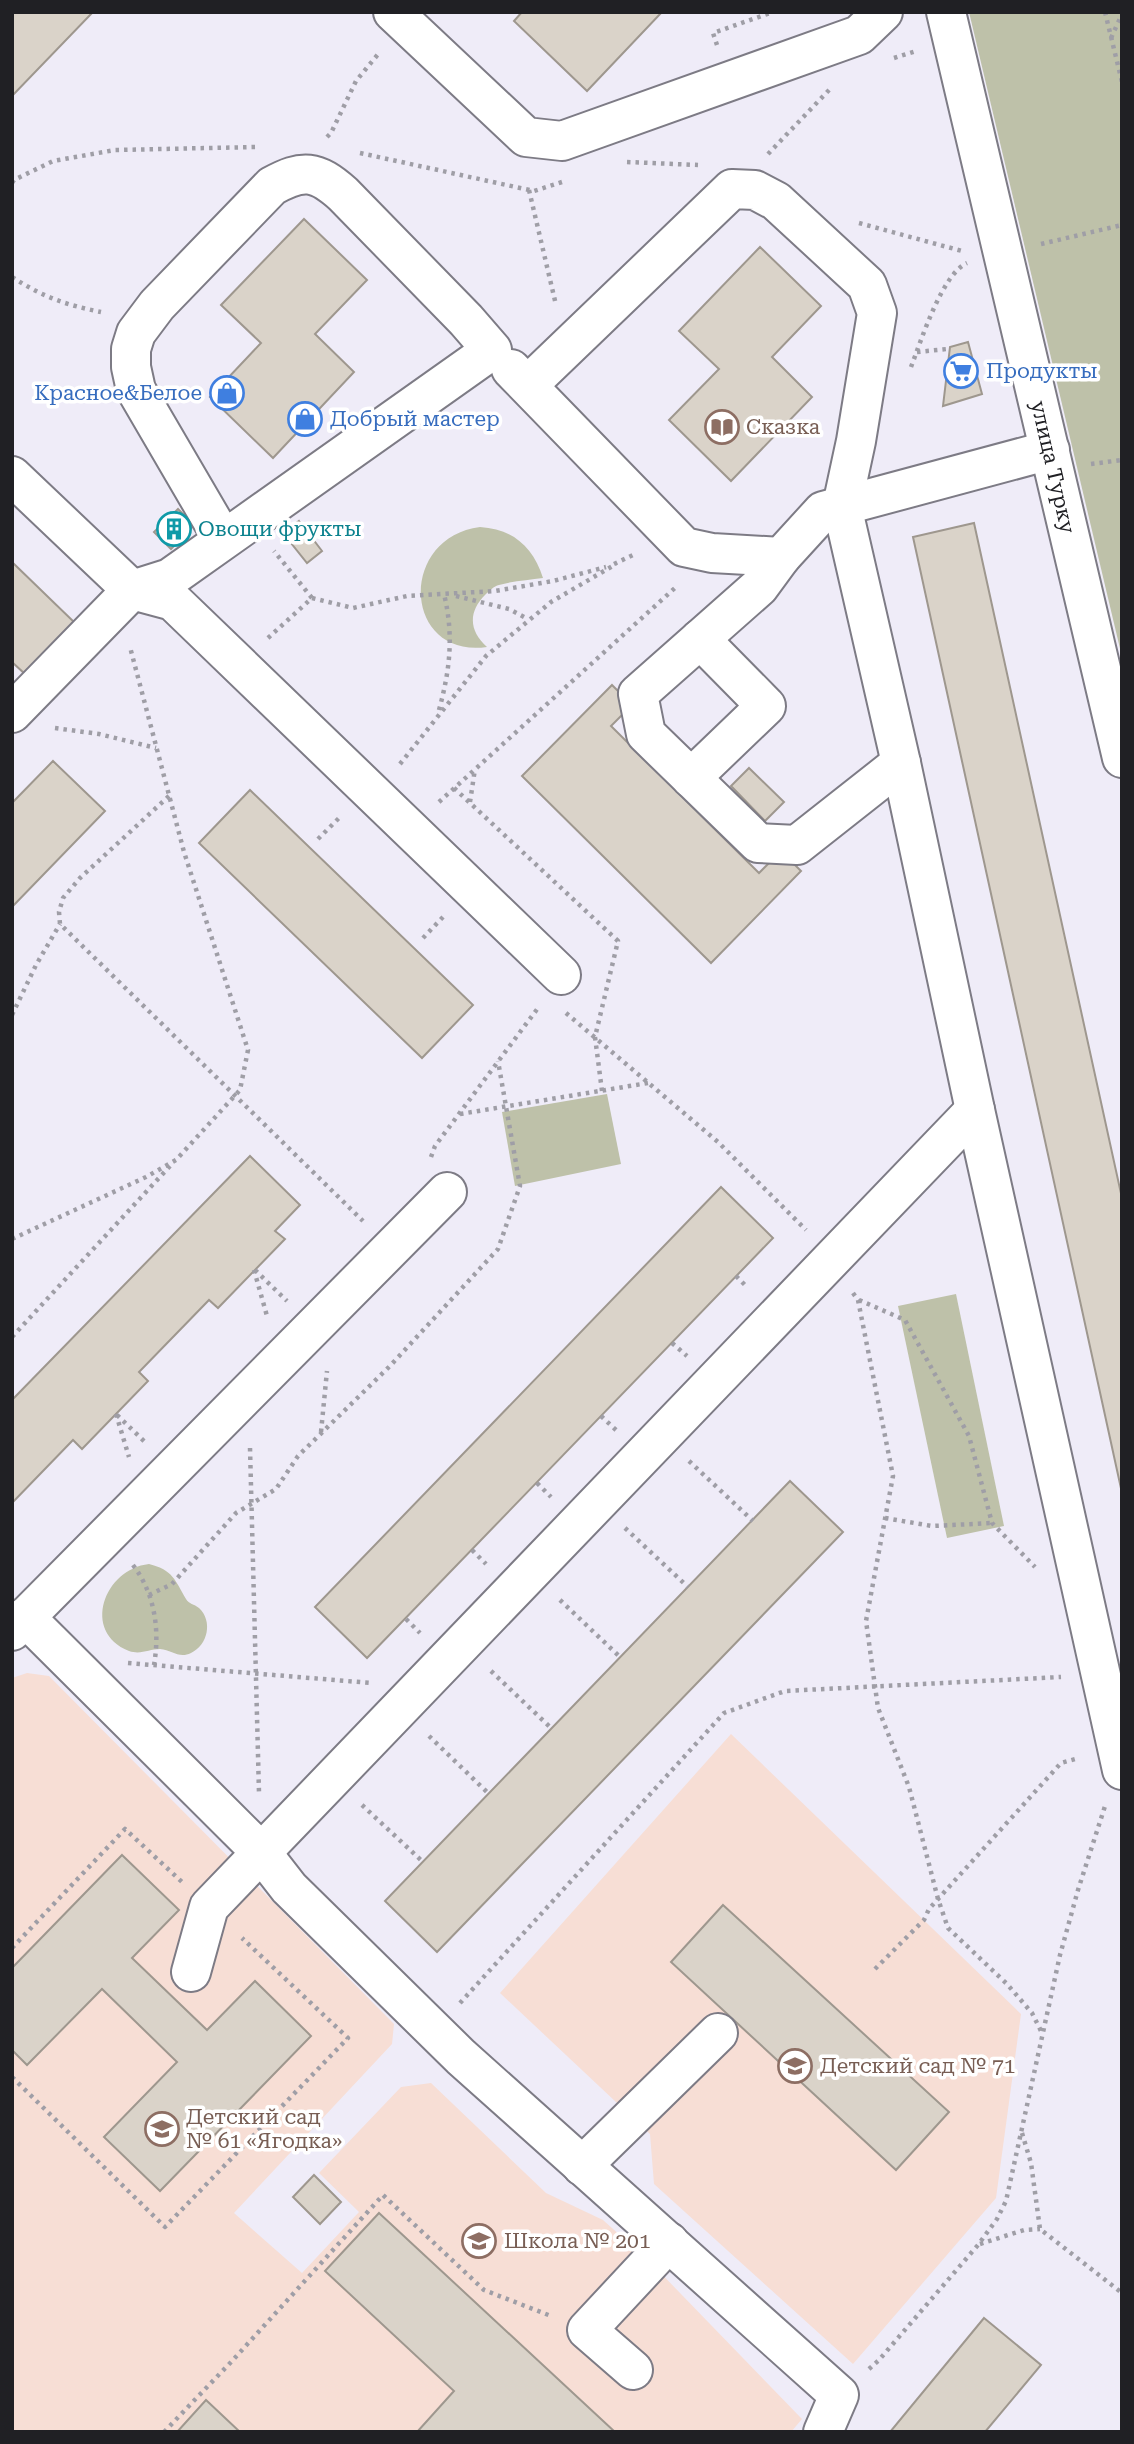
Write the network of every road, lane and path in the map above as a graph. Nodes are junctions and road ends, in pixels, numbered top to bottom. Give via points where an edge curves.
1 (773, 12) edge
2 (883, 12) edge
3 (947, 12) edge
4 (1105, 12) edge
5 (1122, 13) edge
6 (401, 25) edge
7 (1111, 38) junction
8 (720, 52) dead end
9 (1122, 82) edge
10 (835, 83) dead end
11 (320, 145) dead end
12 (615, 161) dead end
13 (758, 164) dead end
14 (704, 165) dead end
15 (529, 190) dead end
16 (848, 220) dead end
17 (1122, 225) edge
18 (1037, 245) dead end
19 (962, 251) dead end
20 (974, 260) dead end
21 (12, 277) edge
22 (558, 312) dead end
23 (114, 314) dead end
24 (947, 349) dead end
25 (492, 350) junction
26 (917, 352) junction
27 (907, 377) dead end
28 (527, 385) junction
29 (1049, 450) junction
30 (12, 476) edge
31 (842, 506) junction
32 (236, 529) junction
33 (673, 536) junction
34 (712, 553) junction
35 (781, 557) junction
36 (616, 564) junction
37 (444, 594) junction
38 (125, 598) junction
39 (312, 598) junction
40 (528, 619) junction
41 (700, 639) junction
42 (239, 664) junction
43 (12, 713) edge
44 (438, 714) junction
45 (48, 727) dead end
46 (156, 748) junction
47 (1122, 758) edge
48 (901, 763) junction
49 (475, 768) junction
50 (691, 778) junction
51 (169, 796) junction
52 (375, 796) junction
53 (470, 803) dead end
54 (411, 829) junction
55 (318, 839) dead end
56 (446, 914) dead end
57 (60, 924) junction
58 (423, 938) dead end
59 (561, 975) joint
60 (12, 1015) edge
61 (498, 1061) junction
62 (649, 1083) dead end
63 (235, 1096) junction
64 (506, 1106) junction
65 (975, 1110) junction
66 (459, 1114) junction
67 (176, 1160) junction
68 (447, 1192) joint
69 (12, 1239) edge
70 (391, 1249) junction
71 (858, 1300) dead end
72 (310, 1330) junction
73 (12, 1337) edge
74 (246, 1395) junction
75 (321, 1434) junction
76 (662, 1436) junction
77 (598, 1502) junction
78 (251, 1504) junction
79 (885, 1518) dead end
80 (752, 1521) dead end
81 (992, 1523) junction
82 (106, 1536) junction
83 (531, 1572) junction
84 (688, 1587) dead end
85 (149, 1595) junction
86 (1084, 1602) junction
87 (19, 1624) edge
88 (462, 1644) junction
89 (620, 1657) dead end
90 (73, 1664) junction
91 (154, 1665) junction
92 (1111, 1671) edge
93 (256, 1673) junction
94 (875, 1687) junction
95 (410, 1697) junction
96 (551, 1728) dead end
97 (1119, 1758) edge
98 (333, 1777) junction
99 (489, 1794) dead end
100 (261, 1852) junction
101 (423, 1861) dead end
102 (938, 1899) junction
103 (209, 1907) junction
104 (12, 1948) edge
105 (875, 1969) dead end
106 (191, 1972) dead end
107 (435, 2032) junction
108 (718, 2033) dead end
109 (1042, 2034) junction
110 (12, 2077) edge
111 (1022, 2133) junction
112 (582, 2165) junction
113 (1040, 2229) junction
114 (669, 2242) junction
115 (978, 2245) junction
116 (1122, 2293) edge
117 (587, 2330) junction
118 (633, 2370) dead end
119 (839, 2395) junction
120 (164, 2432) edge
121 (822, 2432) edge

1 - 8 path via 713,33
2 - 6 street via 859,35 562,141 526,137
3 - 29 street, улица Турку
4 - 7 path
5 - 7 path
6 - 11 path via 356,82 331,133
7 - 9 path
10 - 13 path
12 - 14 path
15 - 22 path
16 - 19 path
17 - 18 path
20 - 26 path via 959,267 939,298
21 - 23 path via 49,299
24 - 26 path
25 - 28 street
25 - 32 street
25 - 32 street via 329,181 311,174 292,176 272,186 157,305 136,333 131,349 136,390
26 - 27 path
28 - 31 street via 732,189 755,190 776,201 867,285 877,313
28 - 33 street
29 - 31 street
29 - 47 street, улица Турку
30 - 38 street
31 - 35 street via 823,512
31 - 48 street
32 - 38 street via 170,578
32 - 39 path
33 - 34 street via 684,547
33 - 36 path
34 - 35 street
34 - 49 path
35 - 41 street via 759,587
36 - 37 path via 553,581
36 - 40 path
37 - 39 path via 407,596 353,608
37 - 40 path via 509,609
37 - 44 path via 451,657
38 - 42 street via 173,601
38 - 43 street
38 - 46 path
39 - 42 path
40 - 44 path via 486,656
41 - 50 street via 638,694 646,734
41 - 50 street via 766,706
42 - 52 street
44 - 52 path
45 - 46 path
46 - 51 path
48 - 50 street via 797,845 758,843
48 - 65 street
49 - 53 path
49 - 54 path
51 - 57 path via 80,878 63,898
51 - 63 path via 248,1050
52 - 54 street
52 - 55 path via 349,807
54 - 59 street
56 - 58 path
57 - 60 path
57 - 63 path
59 - 61 path
61 - 64 path
61 - 66 path
62 - 64 path
63 - 67 path
63 - 70 path
64 - 66 path
64 - 75 path via 520,1186 498,1249
65 - 76 street
65 - 86 street
66 - 68 path via 435,1146 428,1166
67 - 69 path
67 - 73 path
68 - 70 street
70 - 72 street
71 - 81 path via 905,1320 969,1436
72 - 74 street
72 - 75 path via 328,1360
74 - 78 path
74 - 82 street
75 - 78 path via 276,1489
76 - 77 street
76 - 80 path
77 - 83 street
77 - 84 path
78 - 85 path via 228,1520 172,1584
78 - 93 path
79 - 81 path via 932,1526
81 - 86 path via 1051,1582
82 - 85 path via 132,1563
82 - 87 street
83 - 88 street
83 - 89 path
85 - 91 path via 156,1623
86 - 92 street
87 - 90 street
88 - 95 street
88 - 96 path
90 - 91 path
90 - 100 street
91 - 93 path
92 - 94 path
92 - 97 street
93 - 95 path
93 - 100 path
94 - 102 path via 878,1708 919,1820
94 - 107 path via 785,1691 724,1713
95 - 98 street
95 - 99 path
97 - 102 path via 1061,1763
97 - 109 path via 1078,1890
98 - 100 street
98 - 101 path
100 - 103 street
100 - 107 street via 289,1888
102 - 105 path via 924,1920
102 - 109 path via 948,1928 1007,1984 1032,2013
103 - 104 path via 125,1829
103 - 106 street
103 - 110 path via 348,2038 165,2227
107 - 112 street
108 - 112 street
109 - 111 path
111 - 113 path
111 - 115 path via 1006,2202
112 - 114 street
113 - 115 path
113 - 116 path
114 - 117 street
114 - 119 street
115 - 119 path via 879,2360
117 - 118 street
117 - 120 path via 484,2290 383,2195
119 - 121 street

